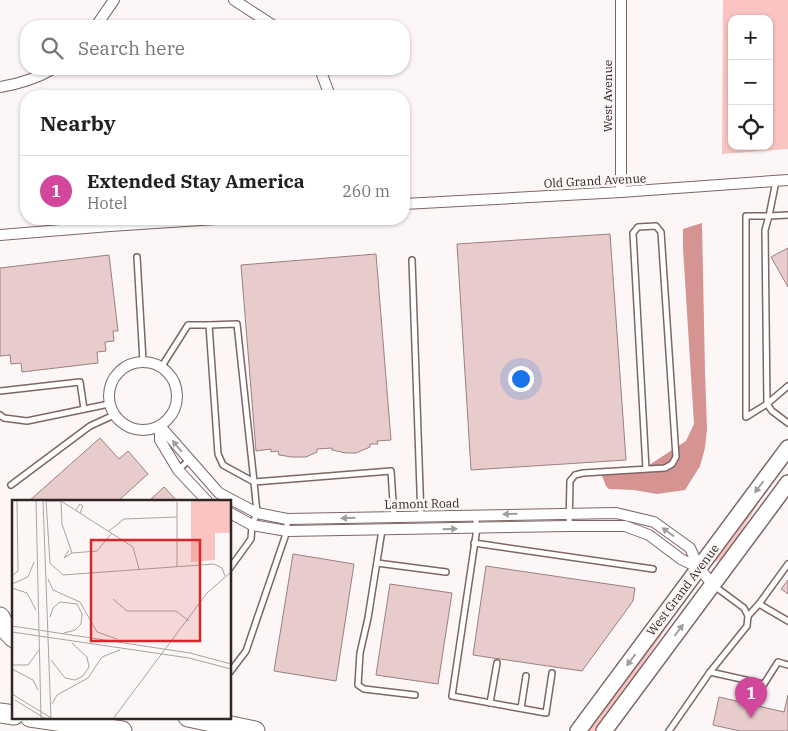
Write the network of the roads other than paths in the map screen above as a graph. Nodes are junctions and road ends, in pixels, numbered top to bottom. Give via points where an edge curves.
1 (114, 0) edge
2 (234, 0) edge
3 (621, 0) edge
4 (100, 20) edge
5 (265, 20) edge
6 (44, 75) edge
7 (322, 75) edge
8 (0, 87) edge
9 (328, 90) edge
10 (788, 180) edge
11 (776, 181) junction
12 (620, 192) junction
13 (410, 204) edge
14 (788, 215) edge
15 (769, 216) junction
16 (125, 225) edge
17 (0, 235) edge
18 (137, 257) dead end
19 (412, 260) dead end
20 (209, 326) junction
21 (143, 361) junction
22 (162, 366) junction
23 (788, 386) edge
24 (0, 391) edge
25 (110, 404) junction
26 (767, 404) junction
27 (84, 409) junction
28 (0, 415) edge
29 (114, 415) junction
30 (788, 423) edge
31 (160, 426) junction
32 (788, 448) edge
33 (189, 460) junction
34 (178, 470) junction
35 (646, 470) junction
36 (254, 482) junction
37 (788, 484) edge
38 (11, 485) dead end
39 (782, 498) edge
40 (206, 500) edge
41 (257, 513) junction
42 (569, 513) junction
43 (231, 514) edge
44 (475, 515) junction
45 (421, 516) junction
46 (394, 517) junction
47 (287, 519) junction
48 (252, 525) junction
49 (569, 526) junction
50 (477, 528) junction
51 (421, 529) junction
52 (382, 530) junction
53 (287, 531) junction
54 (474, 543) junction
55 (377, 563) junction
56 (788, 564) edge
57 (231, 567) edge
58 (699, 568) junction
59 (653, 569) dead end
60 (446, 572) dead end
61 (713, 585) junction
62 (759, 604) junction
63 (748, 616) junction
64 (0, 617) edge
65 (788, 621) edge
66 (12, 636) edge
67 (497, 663) dead end
68 (788, 665) edge
69 (231, 671) edge
70 (710, 672) junction
71 (552, 673) dead end
72 (526, 676) dead end
73 (414, 695) dead end
74 (490, 703) junction
75 (521, 708) junction
76 (37, 718) edge
77 (193, 718) edge
78 (122, 731) edge
79 (255, 731) edge
80 (578, 731) edge
81 (604, 731) edge
82 (668, 731) edge

1 - 4 street
2 - 5 street
3 - 12 street, West Avenue
6 - 8 street
7 - 9 street
10 - 11 street, Old Grand Avenue
11 - 12 street, Old Grand Avenue
11 - 15 lane
12 - 13 street, Old Grand Avenue
14 - 15 lane
15 - 26 lane via 765,230
15 - 26 lane via 746,216 746,417
16 - 17 street
18 - 21 lane
19 - 45 lane
20 - 22 lane via 188,325
20 - 36 lane via 218,454 223,465
20 - 36 lane via 237,324
21 - 22 street
21 - 25 street via 123,367 116,374 108,394
22 - 31 street via 176,385 178,397 169,418
23 - 26 lane
24 - 27 lane via 80,382
25 - 27 lane
25 - 29 street
26 - 30 lane
27 - 28 lane via 27,421
29 - 31 street via 130,428 140,430
29 - 38 lane via 90,426
33 -> 31 street, Lamont Road
31 - 34 street via 160,440
32 -> 58 main road, West Grand Avenue
33 - 34 lane
33 - 41 street, Lamont Road via 219,493
34 - 40 street
35 - 35 lane via 633,233 638,227 656,226 661,232 676,457 665,468
35 - 42 lane via 576,475 570,481
36 - 41 lane
36 - 46 lane via 391,471
37 - 39 main road, West Grand Avenue
39 - 61 main road, West Grand Avenue
41 - 47 street, Lamont Road
41 - 48 lane
42 -> 44 street, Lamont Road
42 - 49 lane
58 -> 42 street, Lamont Road via 690,548 654,522 616,512
43 - 48 street, Lamont Road
44 - 45 street, Lamont Road
44 - 50 lane
45 - 46 street, Lamont Road
45 - 51 lane
46 -> 47 street, Lamont Road
47 - 53 lane
48 - 53 street, Lamont Road
48 - 57 lane via 251,539
49 - 50 street, Lamont Road
49 - 58 street, Lamont Road via 625,526 649,535
51 -> 50 street, Lamont Road
50 - 54 lane
51 - 52 street, Lamont Road
52 - 53 street, Lamont Road
52 - 55 lane
53 - 69 lane via 246,650
54 - 59 lane
54 - 74 lane via 452,696
55 - 60 lane
55 - 73 lane via 360,653 358,685 364,689
56 - 62 lane
58 - 61 street, Lamont Road
58 -> 80 main road, West Grand Avenue
61 - 63 lane via 744,608
81 -> 61 main road, West Grand Avenue
62 - 63 lane
62 - 65 lane
63 - 70 lane via 747,626
64 - 66 highway
67 - 74 lane
68 - 70 lane via 778,662 764,684
70 - 82 lane
71 - 75 lane via 546,713
72 - 75 lane
74 - 75 lane
76 - 78 highway
77 - 79 highway

